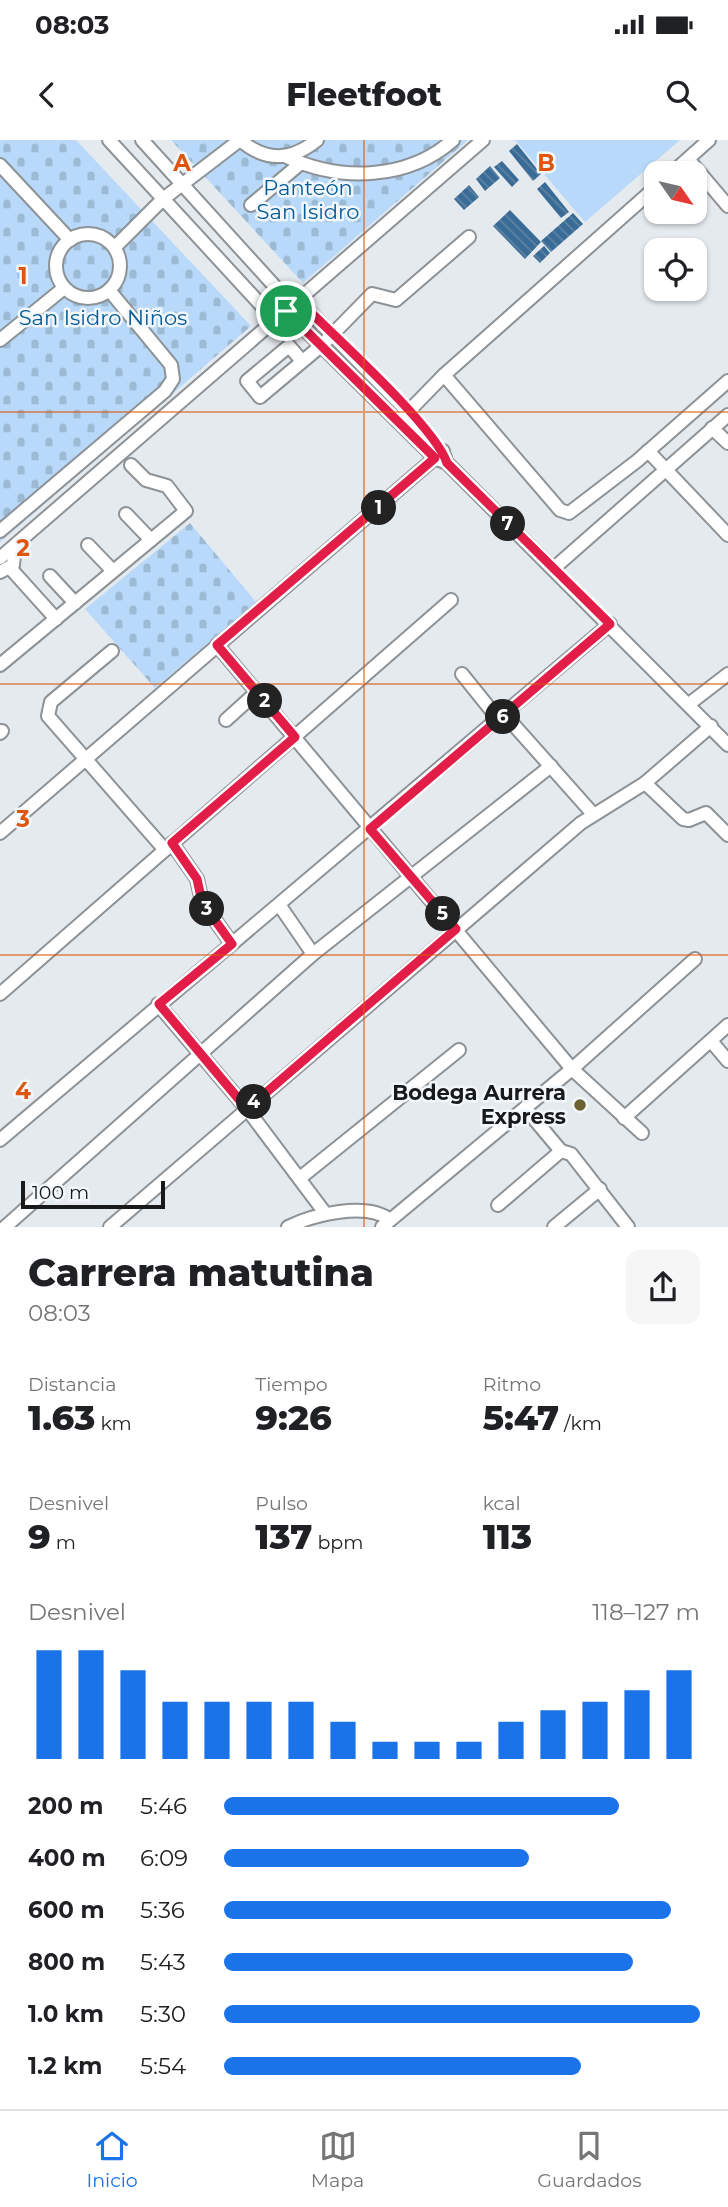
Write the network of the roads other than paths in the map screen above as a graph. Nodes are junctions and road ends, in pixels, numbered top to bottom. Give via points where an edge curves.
1 (109, 140) edge
2 (142, 140) edge
3 (240, 140) edge
4 (317, 140) edge
5 (453, 140) edge
6 (483, 140) edge
7 (709, 140) edge
8 (287, 157) junction
9 (688, 159) junction
10 (686, 161) edge
11 (301, 163) junction
12 (0, 165) edge
13 (181, 184) junction
14 (644, 198) edge
15 (163, 199) junction
16 (251, 205) dead end
17 (728, 206) edge
18 (469, 237) dead end
19 (70, 240) junction
20 (114, 247) junction
21 (64, 288) junction
22 (109, 290) junction
23 (298, 300) junction
24 (286, 311) junction
25 (332, 334) junction
26 (0, 340) edge
27 (322, 345) junction
28 (302, 361) dead end
29 (359, 371) junction
30 (444, 375) junction
31 (728, 381) edge
32 (408, 412) junction
33 (728, 415) edge
34 (398, 422) junction
35 (712, 428) junction
36 (728, 443) edge
37 (648, 451) junction
38 (442, 458) junction
39 (131, 465) dead end
40 (666, 470) junction
41 (126, 514) dead end
42 (0, 531) edge
43 (728, 535) edge
44 (151, 540) junction
45 (88, 545) dead end
46 (15, 546) junction
47 (0, 558) edge
48 (553, 569) junction
49 (5, 570) edge
50 (113, 571) junction
51 (50, 576) dead end
52 (451, 600) dead end
53 (75, 603) junction
54 (56, 619) junction
55 (610, 624) junction
56 (217, 645) junction
57 (112, 651) dead end
58 (0, 665) edge
59 (461, 674) dead end
60 (728, 674) edge
61 (257, 692) junction
62 (689, 704) junction
63 (502, 717) junction
64 (226, 720) dead end
65 (711, 726) junction
66 (295, 737) junction
67 (728, 745) edge
68 (83, 758) junction
69 (551, 766) junction
70 (645, 783) junction
71 (593, 814) junction
72 (370, 829) junction
73 (0, 833) edge
74 (728, 835) edge
75 (168, 846) junction
76 (411, 877) junction
77 (279, 906) junction
78 (456, 929) junction
79 (232, 944) junction
80 (313, 954) junction
81 (695, 959) dead end
82 (0, 994) edge
83 (159, 1004) junction
84 (728, 1025) edge
85 (711, 1041) junction
86 (459, 1050) dead end
87 (202, 1054) junction
88 (728, 1061) edge
89 (572, 1069) junction
90 (526, 1108) junction
91 (247, 1109) junction
92 (624, 1118) junction
93 (642, 1133) dead end
94 (0, 1140) edge
95 (561, 1151) junction
96 (300, 1178) junction
97 (600, 1189) junction
98 (498, 1205) dead end
99 (325, 1213) junction
100 (386, 1224) edge
101 (5, 1227) edge
102 (110, 1227) edge
103 (288, 1227) edge
104 (554, 1227) edge
105 (628, 1227) edge

1 - 15 street
2 - 13 street
3 - 8 street via 261,154
3 - 13 street
4 - 8 street
5 - 11 street via 440,152 399,171 371,174
6 - 23 street
7 - 9 street
8 - 11 street
9 - 10 street
9 - 17 street
11 - 16 street
12 - 19 street
13 - 15 street
13 - 23 street via 279,291
14 - 30 street
15 - 20 street
15 - 24 street via 261,305
18 - 25 street via 396,300 372,294
19 - 20 street via 92,234
19 - 21 street via 57,258
20 - 22 street via 120,272
21 - 22 street via 92,298
21 - 26 street
22 - 42 street via 170,365 173,379 165,391
23 - 24 street
23 - 25 street
24 - 27 street
24 - 46 street
25 - 27 street
25 - 29 street
27 - 28 street
27 - 29 street
29 - 32 street
29 - 34 street
30 - 32 street
30 - 37 street via 564,512 573,511
31 - 37 street
32 - 34 street
32 - 38 street
33 - 35 street
34 - 38 street
35 - 36 street
35 - 40 street
37 - 40 street
38 - 48 street
38 - 56 street
39 - 44 street via 146,480 167,486 186,511
40 - 43 street
40 - 48 street
41 - 44 street
44 - 50 street
45 - 50 street
46 - 47 street
46 - 49 street
48 - 55 street
49 - 54 street
50 - 53 street
51 - 53 street
52 - 66 street
53 - 54 street
54 - 58 street
55 - 62 street
55 - 63 street
56 - 61 street
56 - 68 street
57 - 68 street via 48,709 52,722
59 - 63 street
60 - 62 street
61 - 64 street
61 - 66 street
62 - 65 street
63 - 69 street
63 - 72 street
65 - 67 street
65 - 70 street
66 - 72 street
66 - 75 street
68 - 73 street
68 - 75 street
69 - 71 street
69 - 76 street
70 - 71 street
70 - 74 street via 686,820 706,813
71 - 78 street
72 - 76 street
72 - 77 street
75 - 79 street via 197,879 202,902
75 - 82 street
76 - 78 street
76 - 80 street
77 - 79 street
77 - 80 street
78 - 89 street
78 - 91 street
79 - 83 street
80 - 87 street
81 - 89 street
83 - 87 street
83 - 94 street
84 - 85 street
85 - 88 street
85 - 92 street
86 - 96 street
87 - 91 street
87 - 101 street
89 - 90 street
89 - 92 street
90 - 95 street
90 - 100 street
91 - 96 street
91 - 102 street
92 - 93 street
95 - 97 street via 571,1154
95 - 98 street
96 - 99 street
97 - 104 street
97 - 105 street
99 - 100 street via 370,1213
99 - 103 street

